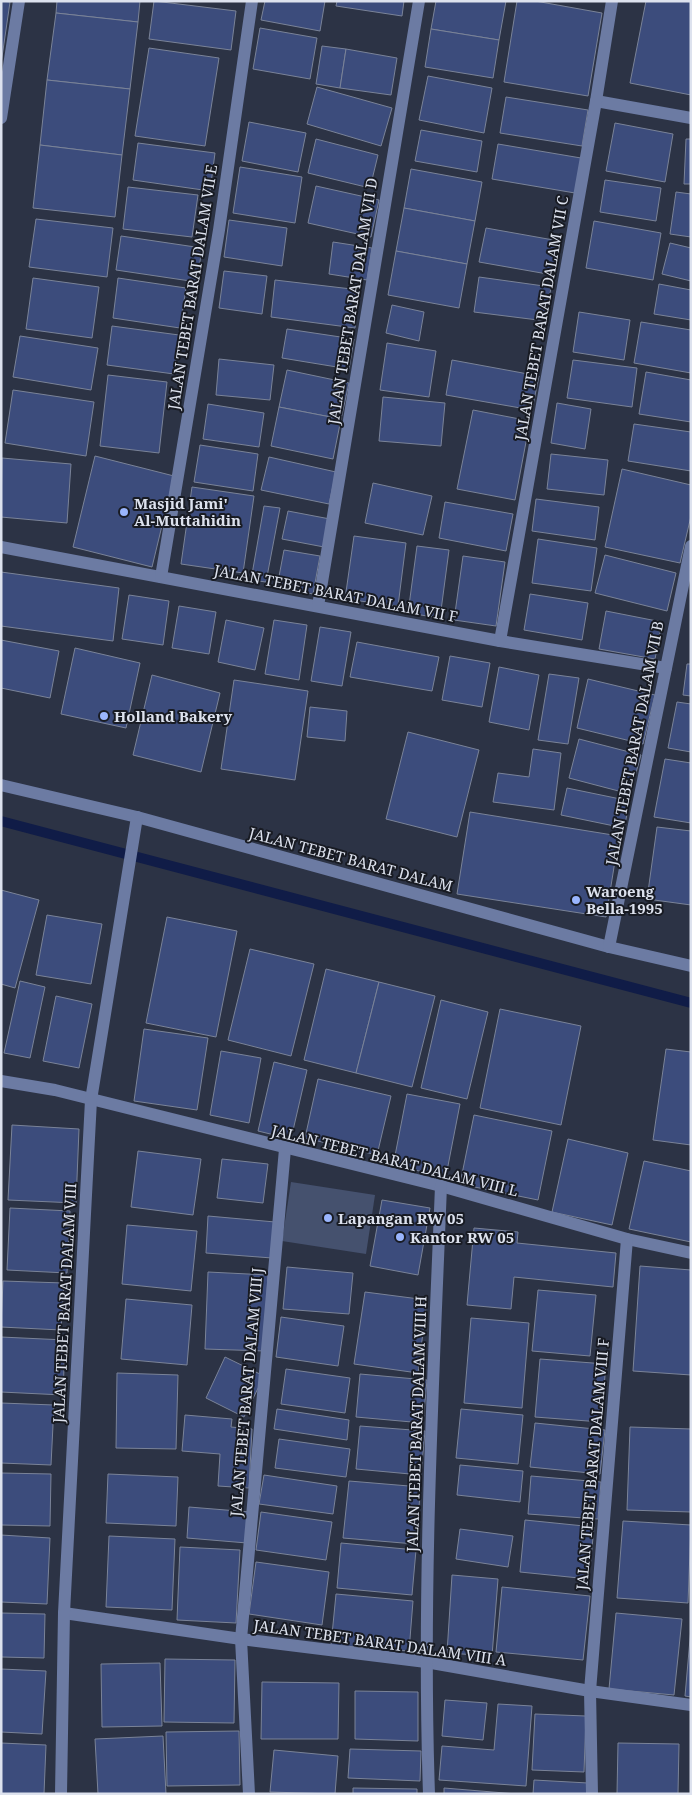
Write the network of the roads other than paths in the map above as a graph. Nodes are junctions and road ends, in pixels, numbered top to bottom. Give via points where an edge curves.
1 (19, 1) edge
2 (252, 1) edge
3 (419, 1) edge
4 (612, 1) edge
5 (596, 101) junction
6 (1, 118) edge
7 (691, 118) edge
8 (691, 546) edge
9 (1, 547) edge
10 (161, 576) junction
11 (318, 606) junction
12 (500, 641) junction
13 (666, 668) junction
14 (1, 785) edge
15 (137, 817) junction
16 (609, 947) junction
17 (691, 966) edge
18 (1, 1080) edge
19 (91, 1100) junction
20 (285, 1149) junction
21 (441, 1186) junction
22 (628, 1239) junction
23 (691, 1253) edge
24 (64, 1613) junction
25 (241, 1639) junction
26 (426, 1662) junction
27 (590, 1691) junction
28 (691, 1705) edge
29 (61, 1794) edge
30 (249, 1794) edge
31 (429, 1794) edge
32 (592, 1794) edge

1 - 6 street
2 - 10 street, JALAN TEBET BARAT DALAM VII E via 219,230
3 - 11 street, JALAN TEBET BARAT DALAM VII D
4 - 5 street, JALAN TEBET BARAT DALAM VII C
5 - 7 street
5 - 12 street, JALAN TEBET BARAT DALAM VII C
8 - 13 street, JALAN TEBET BARAT DALAM VII B
9 - 10 street, JALAN TEBET BARAT DALAM VII F
10 - 11 street, JALAN TEBET BARAT DALAM VII F
11 - 12 street, JALAN TEBET BARAT DALAM VII F
12 - 13 street, JALAN TEBET BARAT DALAM VII F
13 - 16 street, JALAN TEBET BARAT DALAM VII B
14 - 15 street, JALAN TEBET BARAT DALAM
15 - 16 street, JALAN TEBET BARAT DALAM
15 - 19 street, JALAN TEBET BARAT DALAM VIII
16 - 17 street, JALAN TEBET BARAT DALAM
18 - 19 street, JALAN TEBET BARAT DALAM VIII L
19 - 20 street, JALAN TEBET BARAT DALAM VIII L
19 - 24 street, JALAN TEBET BARAT DALAM VIII
20 - 21 street, JALAN TEBET BARAT DALAM VIII L
20 - 25 street, JALAN TEBET BARAT DALAM VIII J
21 - 22 street, JALAN TEBET BARAT DALAM VIII L
21 - 26 street, JALAN TEBET BARAT DALAM VIII H
22 - 23 street, JALAN TEBET BARAT DALAM VIII L
22 - 27 street, JALAN TEBET BARAT DALAM VIII F
24 - 25 street, JALAN TEBET BARAT DALAM VIII A
24 - 29 street, JALAN TEBET BARAT DALAM VIII
25 - 26 street, JALAN TEBET BARAT DALAM VIII A
25 - 30 street, JALAN TEBET BARAT DALAM VIII J
26 - 27 street, JALAN TEBET BARAT DALAM VIII A
26 - 31 street, JALAN TEBET BARAT DALAM VIII H
27 - 28 street, JALAN TEBET BARAT DALAM VIII A
27 - 32 street, JALAN TEBET BARAT DALAM VIII F

